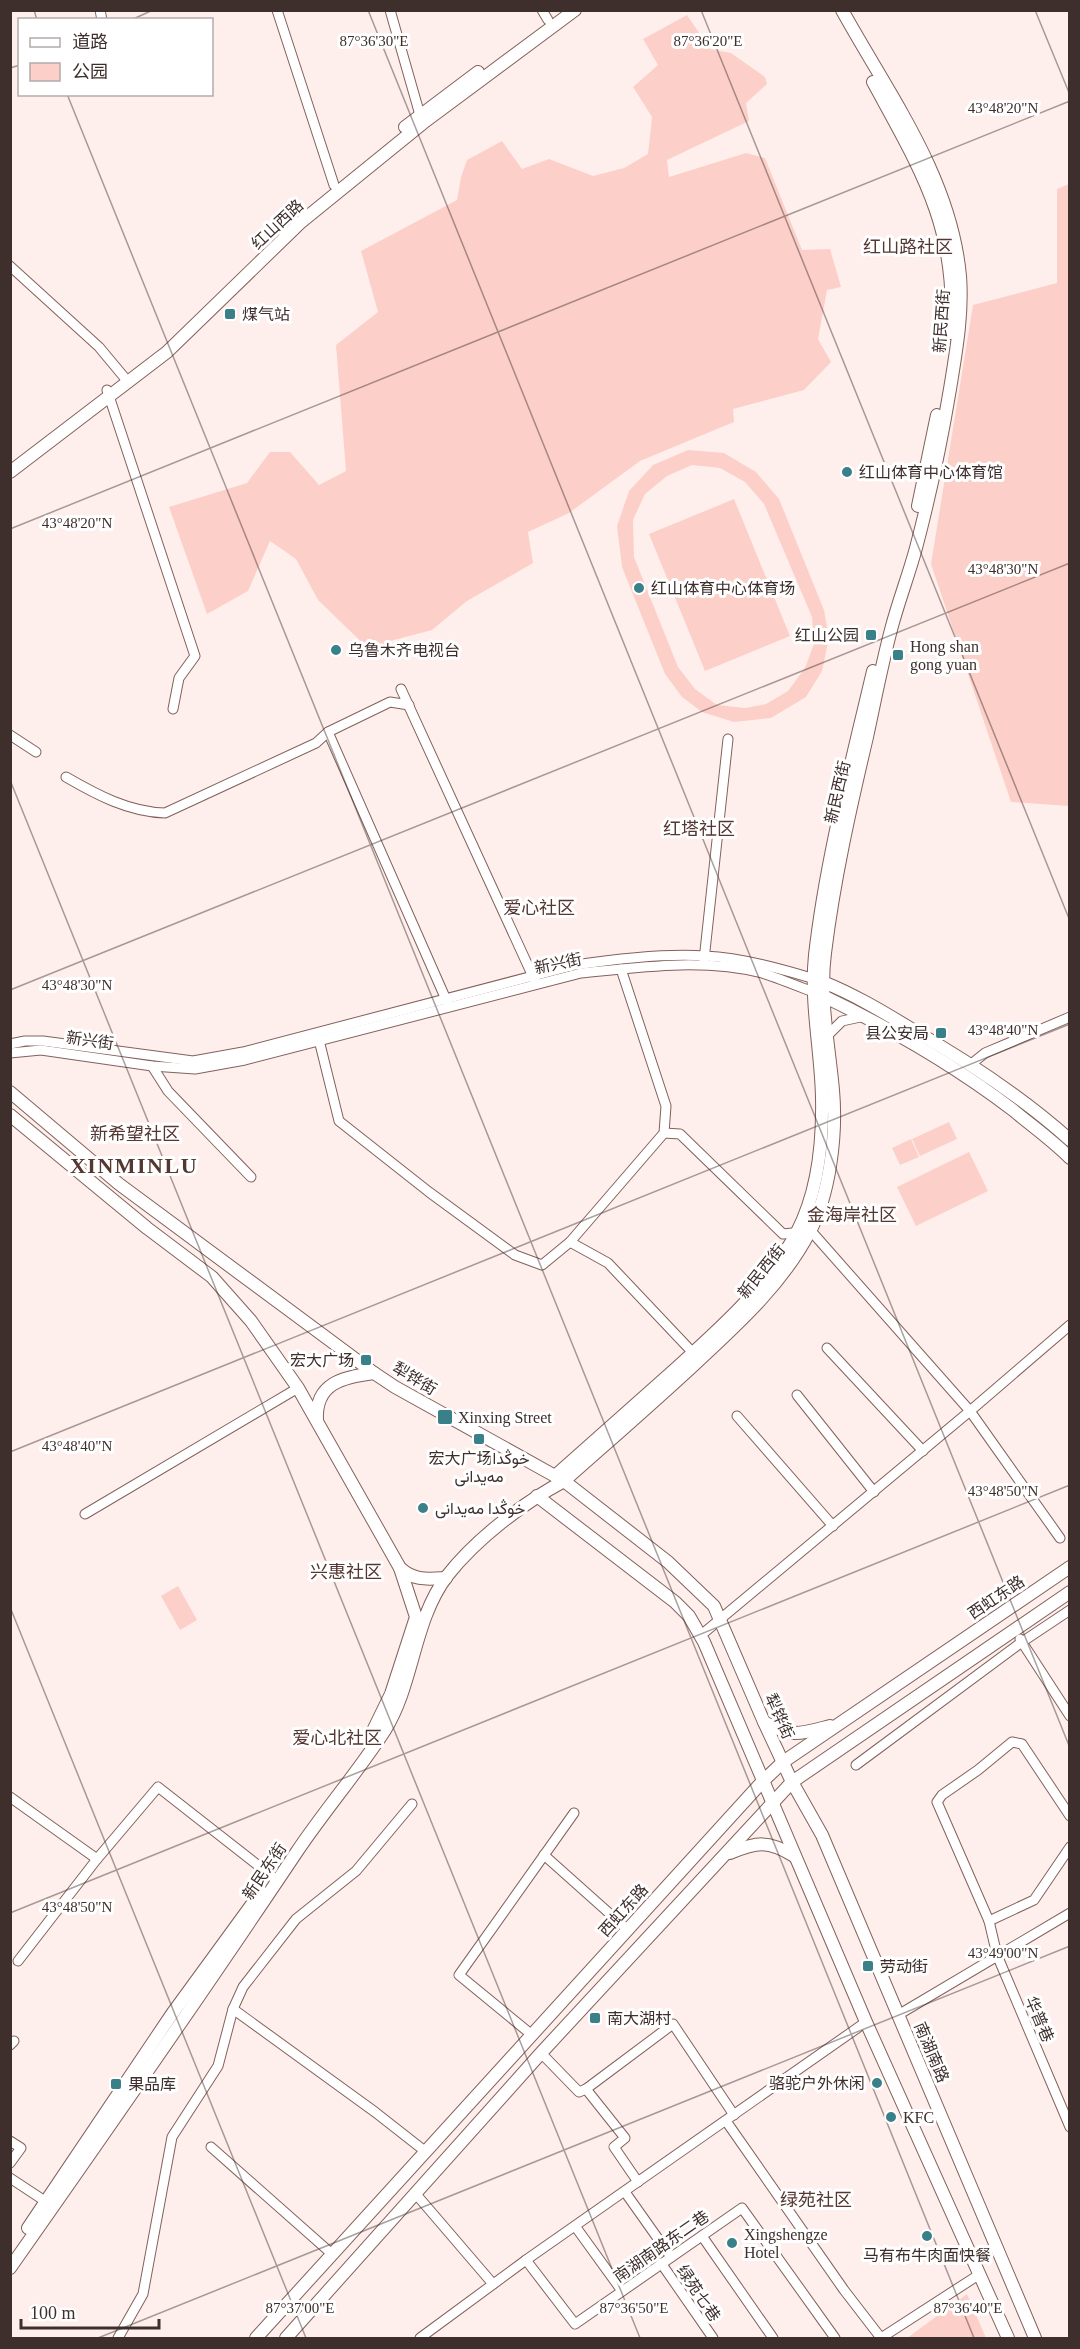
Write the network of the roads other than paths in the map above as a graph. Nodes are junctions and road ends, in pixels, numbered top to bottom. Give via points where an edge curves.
1 (277, 10) edge
2 (390, 10) edge
3 (561, 10) edge
4 (575, 10) edge
5 (832, 10) edge
6 (842, 10) edge
7 (545, 15) edge
8 (420, 115) junction
9 (334, 185) junction
10 (10, 266) edge
11 (124, 377) junction
12 (108, 393) junction
13 (10, 465) edge
14 (10, 472) edge
15 (401, 689) dead end
16 (409, 705) junction
17 (173, 709) dead end
18 (328, 732) junction
19 (10, 735) edge
20 (728, 739) dead end
21 (36, 752) dead end
22 (66, 777) dead end
23 (704, 960) junction
24 (621, 969) junction
25 (535, 980) junction
26 (819, 980) junction
27 (818, 994) junction
28 (448, 1003) junction
29 (865, 1016) junction
30 (1070, 1017) edge
31 (827, 1036) junction
32 (319, 1040) junction
33 (10, 1044) edge
34 (10, 1053) edge
35 (970, 1065) junction
36 (152, 1066) junction
37 (10, 1092) edge
38 (10, 1115) edge
39 (664, 1133) junction
40 (1070, 1140) edge
41 (1070, 1158) edge
42 (251, 1177) dead end
43 (811, 1231) junction
44 (796, 1233) junction
45 (570, 1242) junction
46 (1070, 1325) edge
47 (827, 1348) dead end
48 (696, 1356) junction
49 (374, 1372) junction
50 (298, 1388) junction
51 (797, 1395) dead end
52 (970, 1412) junction
53 (737, 1416) dead end
54 (318, 1422) junction
55 (923, 1451) junction
56 (560, 1479) junction
57 (874, 1492) junction
58 (537, 1496) junction
59 (85, 1514) dead end
60 (833, 1526) junction
61 (1060, 1538) dead end
62 (1070, 1567) edge
63 (400, 1568) junction
64 (446, 1578) junction
65 (1070, 1592) edge
66 (1070, 1610) edge
67 (720, 1620) junction
68 (1014, 1630) junction
69 (700, 1636) junction
70 (1022, 1642) junction
71 (1070, 1716) edge
72 (764, 1722) junction
73 (840, 1723) junction
74 (783, 1762) junction
75 (856, 1765) dead end
76 (762, 1782) junction
77 (792, 1782) junction
78 (10, 1797) edge
79 (412, 1803) dead end
80 (771, 1804) junction
81 (574, 1812) dead end
82 (1070, 1816) edge
83 (1070, 1847) edge
84 (726, 1854) junction
85 (544, 1855) junction
86 (794, 1856) junction
87 (97, 1859) junction
88 (275, 1879) junction
89 (1070, 1913) edge
90 (989, 1921) junction
91 (628, 1930) junction
92 (997, 1955) junction
93 (18, 1961) dead end
94 (233, 2009) junction
95 (898, 2015) junction
96 (866, 2022) junction
97 (532, 2035) junction
98 (541, 2053) junction
99 (586, 2089) junction
100 (734, 2115) junction
101 (726, 2121) junction
102 (1070, 2127) edge
103 (10, 2141) edge
104 (211, 2147) dead end
105 (426, 2152) junction
106 (10, 2163) edge
107 (10, 2178) edge
108 (638, 2182) junction
109 (625, 2192) junction
110 (415, 2193) junction
111 (50, 2204) junction
112 (575, 2226) junction
113 (702, 2236) junction
114 (332, 2254) junction
115 (10, 2255) edge
116 (671, 2257) junction
117 (526, 2260) junction
118 (661, 2264) junction
119 (10, 2268) edge
120 (980, 2274) junction
121 (493, 2284) junction
122 (622, 2291) junction
123 (118, 2338) edge
124 (256, 2338) edge
125 (286, 2338) edge
126 (420, 2338) edge
127 (713, 2338) edge
128 (773, 2338) edge
129 (835, 2338) edge
130 (881, 2338) edge
131 (1008, 2338) edge
132 (1035, 2338) edge

1 - 9 street
2 - 8 street
3 - 7 main road, 红山西路
4 - 12 main road, 红山西路 via 423,123 301,222 167,352
5 - 26 main road, 新民西街 via 928,186 943,231 953,299 939,406 912,533 884,626 827,876 815,957
6 - 26 main road, 新民西街 via 919,145 940,191 957,258 961,315 939,453 892,626 842,842
7 - 8 main road, 红山西路
8 - 9 main road, 红山西路
9 - 11 main road, 红山西路 via 297,215 164,346
10 - 11 street via 99,347
11 - 12 main road, 红山西路
12 - 13 main road, 红山西路
12 - 14 main road, 红山西路
12 - 17 street via 195,656 179,678
15 - 16 street
16 - 18 street via 390,702
16 - 25 street
18 - 22 street via 316,742 165,813 146,813 102,797
18 - 28 street
19 - 21 street
20 - 23 street
23 - 24 street, 新兴街
23 - 25 street, 新兴街 via 618,958 575,965
23 - 26 street, 新兴街 via 763,964
23 - 27 street, 新兴街 via 760,973
24 - 25 street, 新兴街
24 - 39 street via 666,1106
25 - 28 street, 新兴街
26 - 27 main road, 新民西街
26 - 35 main road, 新兴街 via 853,994
27 - 29 main road, 新兴街
27 - 31 main road, 新民西街
27 - 44 main road, 新民西街 via 822,1123 814,1188
28 - 32 street, 新兴街
28 - 33 street, 新兴街 via 193,1061 43,1041
29 - 31 street via 842,1021
29 - 41 main road, 新兴街 via 961,1072
30 - 35 street via 985,1053
31 - 43 main road, 新民西街 via 834,1096 830,1165
32 - 36 street, 新兴街 via 195,1069
32 - 45 street via 339,1121 515,1255 542,1265
34 - 36 street, 新兴街 via 41,1050
35 - 40 main road, 新兴街
36 - 42 street via 168,1091
37 - 49 main road, 犁铧街 via 119,1184
38 - 50 main road via 212,1277 251,1321
39 - 44 street via 680,1134 783,1234
39 - 45 street
43 - 44 street
43 - 48 main road, 新民西街 via 768,1292 739,1324
43 - 52 street
44 - 48 main road, 新民西街 via 758,1289
45 - 48 street via 608,1263
46 - 52 street
47 - 55 street
48 - 56 main road, 新民西街
49 - 54 main road via 330,1385 320,1395
49 - 56 main road, 犁铧街
50 - 54 main road
50 - 59 street
51 - 57 street
52 - 55 street
52 - 61 street
53 - 60 street
54 - 63 main road
55 - 57 street
56 - 58 main road, 新民西街
56 - 67 main road, 犁铧街 via 668,1562 714,1606
57 - 60 street
58 - 64 main road, 新民东街 via 471,1551
58 - 69 main road via 675,1602
60 - 67 street
62 - 73 main road, 西虹东路
63 - 64 main road via 410,1577
63 - 88 main road, 新民东街 via 416,1617 391,1694 365,1747
64 - 88 main road, 新民东街 via 426,1615 386,1728
65 - 68 main road
66 - 70 street
67 - 69 street
67 - 72 main road, 犁铧街
68 - 70 street
68 - 77 main road
69 - 76 main road
70 - 71 street
70 - 75 street
72 - 73 main road via 786,1734
72 - 74 main road, 犁铧街
73 - 74 main road, 西虹东路
74 - 76 main road, 西虹东路
74 - 77 main road, 犁铧街
76 - 80 main road
76 - 91 main road, 西虹东路
77 - 80 main road
77 - 95 main road, 南湖南路 via 822,1835
78 - 87 street
79 - 94 street via 356,1871 296,1918 243,1987
80 - 84 main road
80 - 86 main road
81 - 85 street
82 - 90 street, 华普巷 via 1022,1744 1012,1742 942,1795 937,1802
83 - 90 street via 1034,1900
84 - 86 main road via 753,1844 778,1846
84 - 98 main road
85 - 91 street
85 - 97 street via 459,1975
86 - 96 main road
87 - 88 street via 158,1787
87 - 93 street
88 - 111 main road, 新民东街
89 - 92 street
90 - 92 street, 华普巷
91 - 97 main road, 西虹东路
92 - 95 street
92 - 102 street, 华普巷
94 - 105 street
94 - 123 street via 218,2066 172,2137 143,2294
95 - 132 main road, 南湖南路
96 - 100 street
96 - 120 main road
97 - 105 main road, 西虹东路
98 - 99 street via 579,2092
98 - 110 main road
99 - 100 street via 673,2024
99 - 108 street via 625,2139 614,2147
100 - 101 street
101 - 108 street
101 - 130 street
103 - 106 street via 21,2148
104 - 114 street
105 - 114 main road, 西虹东路
107 - 111 street
108 - 109 street
109 - 112 street
109 - 116 street
110 - 121 street
110 - 125 main road
111 - 115 main road, 新民东街
111 - 119 main road, 新民东街
112 - 117 street
112 - 122 street
113 - 116 street, 南湖南路东二巷
113 - 128 street
113 - 129 street, 南湖南路东二巷 via 742,2208
114 - 124 main road, 西虹东路
116 - 118 street, 南湖南路东二巷
117 - 121 street
117 - 122 street, 南湖南路东二巷 via 575,2324
118 - 122 street, 南湖南路东二巷
118 - 127 street, 绿苑七巷
120 - 130 street
120 - 131 main road
121 - 126 street

